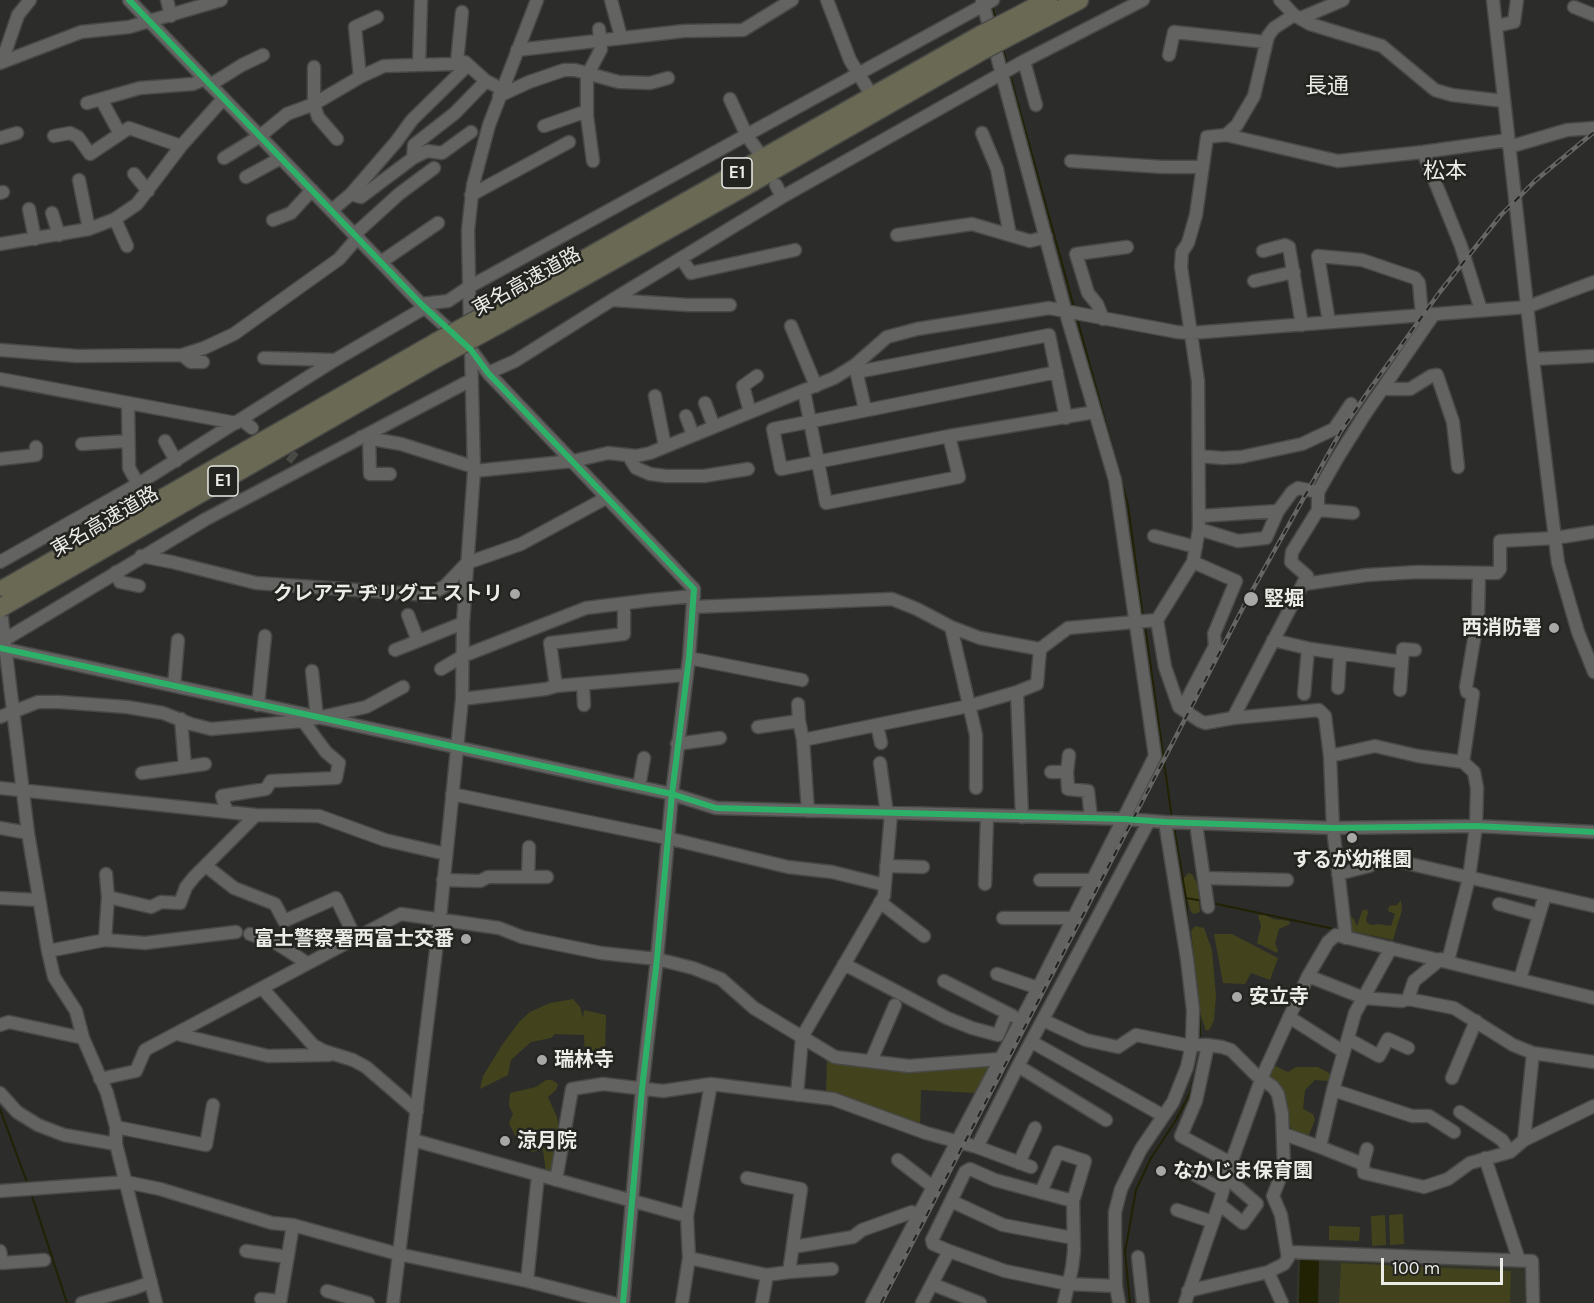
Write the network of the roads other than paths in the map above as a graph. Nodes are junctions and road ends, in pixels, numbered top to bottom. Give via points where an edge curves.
1 (129, 0) edge
2 (167, 0) edge
3 (421, 0) edge
4 (537, 0) edge
5 (611, 0) edge
6 (792, 0) edge
7 (827, 0) edge
8 (1048, 0) edge
9 (1079, 0) edge
10 (1143, 0) edge
11 (1280, 0) edge
12 (1344, 0) edge
13 (1493, 0) edge
14 (1516, 0) edge
15 (26, 1) edge
16 (214, 1) edge
17 (986, 2) edge
18 (1574, 7) dead end
19 (462, 12) dead end
20 (1594, 15) edge
21 (171, 16) junction
22 (1297, 16) junction
23 (377, 17) dead end
24 (150, 20) junction
25 (1023, 21) junction
26 (1496, 26) junction
27 (600, 34) junction
28 (621, 37) junction
29 (1266, 42) junction
30 (517, 50) junction
31 (263, 55) dead end
32 (1169, 55) dead end
33 (0, 57) edge
34 (1024, 61) junction
35 (0, 63) edge
36 (462, 63) junction
37 (419, 65) junction
38 (314, 67) dead end
39 (588, 74) junction
40 (857, 74) junction
41 (1000, 74) junction
42 (360, 77) junction
43 (668, 78) dead end
44 (486, 81) junction
45 (208, 82) junction
46 (869, 91) dead end
47 (500, 93) junction
48 (101, 99) junction
49 (223, 99) junction
50 (730, 99) dead end
51 (1504, 100) junction
52 (87, 103) dead end
53 (314, 104) junction
54 (1036, 105) dead end
55 (587, 111) junction
56 (887, 122) dead end
57 (544, 126) dead end
58 (1593, 127) edge
59 (471, 132) dead end
60 (17, 133) dead end
61 (895, 133) junction
62 (982, 133) dead end
63 (120, 134) junction
64 (1226, 135) junction
65 (54, 136) dead end
66 (260, 136) junction
67 (747, 136) junction
68 (0, 138) edge
69 (337, 139) dead end
70 (569, 141) dead end
71 (1509, 144) junction
72 (181, 146) junction
73 (1424, 152) junction
74 (760, 153) dead end
75 (224, 158) dead end
76 (281, 158) junction
77 (413, 158) junction
78 (593, 161) dead end
79 (1071, 161) dead end
80 (1203, 167) junction
81 (434, 168) dead end
82 (134, 174) dead end
83 (246, 177) dead end
84 (79, 180) dead end
85 (312, 190) junction
86 (148, 191) junction
87 (351, 194) junction
88 (471, 195) junction
89 (29, 209) dead end
90 (332, 210) junction
91 (52, 213) dead end
92 (115, 219) junction
93 (273, 220) dead end
94 (438, 223) dead end
95 (89, 229) junction
96 (59, 235) junction
97 (897, 235) dead end
98 (1010, 235) junction
99 (356, 236) junction
100 (1046, 237) junction
101 (35, 239) junction
102 (0, 244) edge
103 (128, 246) dead end
104 (1127, 248) dead end
105 (795, 250) dead end
106 (1263, 251) dead end
107 (681, 258) junction
108 (381, 262) junction
109 (1294, 272) junction
110 (1254, 281) dead end
111 (1594, 282) edge
112 (469, 287) junction
113 (612, 300) junction
114 (424, 305) junction
115 (730, 305) dead end
116 (1527, 306) junction
117 (1065, 310) junction
118 (1481, 310) junction
119 (1428, 314) junction
120 (1103, 319) junction
121 (1329, 322) junction
122 (1302, 325) junction
123 (791, 326) dead end
124 (1191, 333) junction
125 (0, 350) edge
126 (471, 350) junction
127 (183, 355) junction
128 (1594, 356) edge
129 (264, 358) dead end
130 (1533, 359) junction
131 (335, 360) junction
132 (202, 362) dead end
133 (856, 368) junction
134 (1057, 372) junction
135 (488, 373) junction
136 (758, 376) dead end
137 (0, 379) edge
138 (471, 380) junction
139 (810, 389) junction
140 (1383, 389) junction
141 (655, 396) dead end
142 (705, 403) dead end
143 (128, 404) junction
144 (1351, 404) dead end
145 (865, 409) junction
146 (750, 412) junction
147 (1095, 412) junction
148 (686, 416) dead end
149 (1066, 418) junction
150 (808, 421) junction
151 (243, 423) junction
152 (714, 427) junction
153 (693, 435) junction
154 (949, 436) junction
155 (365, 438) junction
156 (128, 441) junction
157 (165, 441) dead end
158 (82, 444) dead end
159 (665, 446) junction
160 (36, 447) dead end
161 (628, 454) junction
162 (1199, 456) junction
163 (0, 459) edge
164 (176, 461) junction
165 (573, 461) junction
166 (818, 461) junction
167 (1458, 467) dead end
168 (474, 469) junction
169 (748, 469) dead end
170 (390, 474) dead end
171 (138, 484) junction
172 (1318, 492) junction
173 (606, 498) junction
174 (1318, 510) junction
175 (1278, 511) junction
176 (1353, 513) dead end
177 (1199, 523) junction
178 (1594, 532) edge
179 (1154, 536) dead end
180 (1555, 538) junction
181 (1196, 547) junction
182 (141, 556) junction
183 (0, 562) edge
184 (1193, 562) junction
185 (467, 563) junction
186 (116, 572) junction
187 (1479, 574) junction
188 (1304, 584) junction
189 (140, 586) dead end
190 (2, 599) edge
191 (694, 602) junction
192 (624, 604) junction
193 (408, 615) dead end
194 (1145, 622) junction
195 (463, 623) junction
196 (951, 627) junction
197 (265, 636) dead end
198 (178, 640) dead end
199 (1273, 640) junction
200 (418, 641) junction
201 (3, 646) edge
202 (1308, 648) junction
203 (395, 650) dead end
204 (1040, 650) junction
205 (1415, 650) dead end
206 (1340, 653) junction
207 (463, 656) junction
208 (689, 658) junction
209 (1402, 662) junction
210 (441, 669) dead end
211 (312, 671) dead end
212 (1594, 672) edge
213 (685, 675) junction
214 (802, 680) dead end
215 (583, 684) junction
216 (174, 686) junction
217 (556, 686) junction
218 (404, 687) dead end
219 (1338, 688) dead end
220 (1400, 690) dead end
221 (1017, 692) junction
222 (1304, 694) dead end
223 (462, 699) junction
224 (798, 704) dead end
225 (258, 705) junction
226 (584, 705) dead end
227 (969, 706) junction
228 (1182, 709) junction
229 (12, 711) junction
230 (0, 717) edge
231 (317, 718) junction
232 (1233, 718) junction
233 (181, 719) junction
234 (303, 721) junction
235 (799, 721) junction
236 (877, 725) junction
237 (758, 728) dead end
238 (720, 738) dead end
239 (803, 740) junction
240 (881, 743) dead end
241 (677, 744) junction
242 (458, 748) junction
243 (1069, 755) dead end
244 (1330, 756) junction
245 (644, 758) dead end
246 (1463, 762) junction
247 (205, 764) dead end
248 (880, 764) dead end
249 (185, 767) junction
250 (1051, 772) dead end
251 (1067, 772) junction
252 (142, 773) dead end
253 (639, 787) junction
254 (0, 788) edge
255 (976, 788) dead end
256 (23, 791) junction
257 (452, 794) junction
258 (672, 795) junction
259 (808, 811) junction
260 (227, 812) junction
261 (889, 814) junction
262 (256, 815) junction
263 (987, 816) junction
264 (1022, 817) junction
265 (1090, 819) junction
266 (1125, 819) junction
267 (1149, 821) junction
268 (1165, 822) junction
269 (1193, 824) junction
270 (1476, 826) junction
271 (0, 828) edge
272 (1333, 828) junction
273 (1594, 832) edge
274 (28, 833) junction
275 (668, 838) junction
276 (529, 847) dead end
277 (446, 854) junction
278 (886, 866) junction
279 (206, 867) junction
280 (923, 867) dead end
281 (106, 874) dead end
282 (1338, 874) junction
283 (528, 877) junction
284 (548, 877) dead end
285 (1204, 878) junction
286 (1469, 878) junction
287 (443, 880) junction
288 (1040, 880) dead end
289 (1093, 880) junction
290 (1287, 880) dead end
291 (985, 884) dead end
292 (885, 885) junction
293 (1545, 895) junction
294 (108, 897) junction
295 (0, 898) edge
296 (38, 900) junction
297 (880, 902) junction
298 (1499, 904) dead end
299 (1594, 906) edge
300 (1208, 907) dead end
301 (1539, 915) junction
302 (440, 918) junction
303 (1003, 918) dead end
304 (1074, 918) junction
305 (236, 932) dead end
306 (250, 934) dead end
307 (924, 936) dead end
308 (355, 937) junction
309 (1346, 938) junction
310 (105, 940) junction
311 (1391, 948) junction
312 (48, 951) junction
313 (657, 959) junction
314 (1445, 960) junction
315 (307, 963) junction
316 (844, 964) junction
317 (997, 974) dead end
318 (1308, 976) junction
319 (1521, 976) junction
320 (945, 981) dead end
321 (262, 988) junction
322 (1038, 988) junction
323 (1364, 998) junction
324 (1594, 998) edge
325 (1408, 999) junction
326 (895, 1005) dead end
327 (1007, 1013) junction
328 (1289, 1017) junction
329 (1020, 1020) junction
330 (1043, 1020) junction
331 (1476, 1022) junction
332 (0, 1024) edge
333 (177, 1034) junction
334 (802, 1037) junction
335 (83, 1038) junction
336 (1348, 1039) junction
337 (1032, 1042) junction
338 (1192, 1044) junction
339 (1208, 1045) junction
340 (1408, 1048) dead end
341 (1344, 1052) junction
342 (1533, 1053) junction
343 (336, 1054) junction
344 (999, 1059) junction
345 (871, 1061) junction
346 (1594, 1062) edge
347 (1018, 1066) junction
348 (1262, 1077) junction
349 (1452, 1078) dead end
350 (100, 1079) junction
351 (711, 1084) junction
352 (642, 1089) junction
353 (1333, 1090) junction
354 (0, 1093) edge
355 (797, 1095) junction
356 (213, 1105) dead end
357 (1594, 1106) edge
358 (417, 1111) junction
359 (1460, 1112) dead end
360 (1162, 1115) junction
361 (1106, 1119) dead end
362 (116, 1127) junction
363 (1035, 1128) dead end
364 (1454, 1132) dead end
365 (1284, 1134) junction
366 (413, 1140) junction
367 (957, 1140) junction
368 (1524, 1140) junction
369 (116, 1144) junction
370 (978, 1147) junction
371 (1320, 1147) junction
372 (1367, 1149) dead end
373 (1510, 1152) junction
374 (1485, 1158) junction
375 (898, 1160) dead end
376 (1231, 1163) junction
377 (1363, 1164) junction
378 (538, 1175) junction
379 (1195, 1175) dead end
380 (747, 1178) dead end
381 (556, 1180) junction
382 (126, 1182) junction
383 (1225, 1184) junction
384 (933, 1187) junction
385 (0, 1191) edge
386 (1041, 1192) junction
387 (631, 1202) junction
388 (951, 1202) junction
389 (1073, 1202) junction
390 (1219, 1204) junction
391 (1177, 1210) dead end
392 (918, 1214) junction
393 (687, 1216) junction
394 (1213, 1222) junction
395 (293, 1225) junction
396 (1073, 1238) junction
397 (793, 1247) junction
398 (0, 1251) edge
399 (246, 1251) dead end
400 (949, 1251) junction
401 (1288, 1252) junction
402 (398, 1254) junction
403 (288, 1257) junction
404 (1138, 1257) dead end
405 (689, 1258) junction
406 (44, 1260) dead end
407 (1519, 1260) junction
408 (832, 1269) dead end
409 (789, 1272) junction
410 (1268, 1272) junction
411 (767, 1275) junction
412 (527, 1281) junction
413 (151, 1282) junction
414 (932, 1284) junction
415 (1068, 1284) junction
416 (1116, 1286) junction
417 (327, 1291) dead end
418 (1186, 1297) edge
419 (261, 1299) dead end
420 (280, 1302) edge
421 (82, 1303) edge
422 (156, 1303) edge
423 (368, 1303) edge
424 (393, 1303) edge
425 (613, 1303) edge
426 (623, 1303) edge
427 (682, 1303) edge
428 (762, 1303) edge
429 (872, 1303) edge
430 (922, 1303) edge
431 (980, 1303) edge
432 (1064, 1303) edge
433 (1119, 1303) edge
434 (1143, 1303) edge
435 (1282, 1303) edge
436 (1533, 1303) edge

1 - 24 street
2 - 21 street
3 - 37 street
4 - 30 street
5 - 28 street
6 - 28 street via 743,30
7 - 40 street
8 - 25 highway, 東名高速道路 / E1
9 - 25 highway, 東名高速道路 / E1
10 - 34 street
11 - 22 street
12 - 22 street
13 - 26 street
14 - 26 street via 1514,22
15 - 33 street
16 - 21 street
17 - 40 street
17 - 41 street
18 - 20 street
19 - 36 street
21 - 24 street
22 - 29 street via 1274,28
22 - 51 street via 1310,24 1382,46 1435,90
23 - 42 street via 355,27
24 - 35 street via 129,27 81,32
24 - 45 street
25 - 190 highway, 東名高速道路 / E1, bridge
26 - 51 street
27 - 28 street
27 - 30 street
27 - 39 street via 602,49
29 - 32 street via 1174,32
29 - 64 street via 1254,96 1237,125
30 - 47 street
31 - 45 street
34 - 41 street
34 - 54 street
36 - 37 street
36 - 44 street
36 - 87 street
37 - 42 street via 384,66
38 - 53 street
39 - 43 street via 619,82 650,83
39 - 47 street via 575,70 548,74
39 - 55 street
40 - 46 street
40 - 67 street
41 - 61 street
41 - 100 street
42 - 53 street
44 - 47 street
44 - 77 street via 455,113 414,145
45 - 48 street via 140,88
45 - 49 street
47 - 88 street
48 - 52 street
48 - 63 street
49 - 66 street
49 - 72 street
50 - 67 street
51 - 71 street
53 - 66 street via 287,114
53 - 69 street via 318,117
55 - 57 street
55 - 78 street
56 - 61 street
58 - 71 street
59 - 77 street via 442,153 427,152
60 - 68 street
61 - 107 street via 779,191
62 - 98 street via 997,169
63 - 65 street via 90,154 78,137 70,133
63 - 72 street via 129,128
64 - 73 street via 1338,161
64 - 80 street via 1207,137
66 - 75 street
66 - 76 street
67 - 74 street
67 - 112 street
70 - 88 street
71 - 73 street
71 - 116 street
72 - 86 street
73 - 118 street
76 - 83 street
76 - 85 street
77 - 87 street via 361,196
79 - 80 street
80 - 124 street via 1196,215 1182,252
81 - 99 street via 399,194
82 - 86 street
84 - 95 street
85 - 90 street
85 - 93 street via 291,213
86 - 92 street
87 - 90 street
88 - 112 street
89 - 101 street
90 - 99 street
91 - 96 street
92 - 95 street
92 - 103 street
94 - 108 street
95 - 96 street
96 - 101 street
97 - 98 street via 972,224
98 - 100 street via 1030,241
99 - 108 street
99 - 127 street via 339,259 234,334
100 - 117 street
101 - 102 street
104 - 120 street via 1076,254 1088,293
105 - 107 street via 691,273
106 - 109 street via 1288,247
107 - 113 street
108 - 114 street
109 - 110 street
109 - 122 street
111 - 116 street
112 - 114 street via 448,301
112 - 126 street
113 - 115 street
113 - 135 street via 515,361
114 - 126 street
114 - 131 street
116 - 118 street
116 - 130 street
117 - 120 street
117 - 133 street via 1049,308 899,333 887,337
117 - 147 street
118 - 119 street
119 - 121 street
119 - 121 street via 1415,278 1362,260 1318,256
119 - 140 street
120 - 124 street
121 - 122 street
122 - 124 street
123 - 139 street
124 - 162 street via 1198,381
125 - 127 street via 77,356
126 - 135 street
126 - 138 street
127 - 132 street via 191,362
128 - 130 street
129 - 131 street
130 - 180 street
131 - 151 street
133 - 134 street via 1049,335
133 - 139 street
133 - 145 street
134 - 145 street
134 - 149 street
135 - 165 street
136 - 146 street via 743,386
137 - 143 street
138 - 155 street
138 - 168 street
139 - 146 street
139 - 150 street
140 - 167 street via 1410,389 1437,375 1453,422
140 - 172 street
141 - 159 street
142 - 152 street
143 - 151 street
143 - 156 street
144 - 162 street via 1334,429 1302,444 1241,457
145 - 150 street
146 - 152 street
147 - 149 street
147 - 194 street via 1115,480
148 - 153 street
149 - 154 street
150 - 166 street
150 - 166 street via 773,429 781,469
151 - 164 street
152 - 153 street
153 - 159 street
154 - 166 street
154 - 166 street via 959,477 826,503
155 - 168 street via 401,444
155 - 170 street via 370,474
155 - 182 street via 300,462 268,487
156 - 158 street
156 - 171 street via 129,468
157 - 164 street
159 - 161 street via 636,456
160 - 163 street via 36,455
161 - 165 street via 608,453
161 - 169 street via 636,468 666,477
162 - 177 street
164 - 171 street
165 - 168 street
165 - 173 street
168 - 185 street
171 - 183 street
172 - 174 street
172 - 175 street via 1298,488
173 - 185 street via 521,544
173 - 191 street via 694,590
174 - 176 street
174 - 188 street via 1292,552 1291,562 1307,576
175 - 177 street
175 - 177 street via 1266,538 1238,542
177 - 181 street
178 - 180 street
179 - 181 street
180 - 187 street via 1500,541 1500,569 1497,573
180 - 212 street via 1565,591
181 - 184 street
182 - 185 street via 256,583 429,595 445,586
182 - 186 street
184 - 194 street
184 - 228 street via 1236,581 1214,634 1215,646
185 - 195 street
186 - 189 street via 120,582
186 - 201 street
187 - 188 street via 1418,572
187 - 246 street via 1478,616 1466,687 1473,694
188 - 199 street
190 - 201 street
191 - 192 street
191 - 196 street via 892,599
191 - 208 street
192 - 207 street via 586,608
192 - 217 street via 624,634 550,643
193 - 200 street
194 - 204 street via 1068,628
194 - 228 street
194 - 266 street via 1155,756
195 - 200 street
195 - 207 street
196 - 204 street via 980,638
196 - 227 street
197 - 225 street
198 - 216 street
199 - 202 street
199 - 232 street
200 - 203 street
201 - 216 street
201 - 229 street
202 - 206 street
202 - 222 street
204 - 221 street via 1037,684
205 - 209 street via 1402,649
206 - 209 street
206 - 219 street
207 - 210 street
207 - 223 street
208 - 213 street
208 - 214 street
209 - 220 street
211 - 231 street
213 - 215 street
213 - 241 street
215 - 217 street
215 - 226 street
216 - 225 street
217 - 223 street
218 - 231 street via 366,707
221 - 227 street
221 - 264 street
223 - 242 street
224 - 235 street
225 - 231 street
227 - 236 street
227 - 255 street via 976,735
228 - 232 street via 1205,723
229 - 230 street
229 - 233 street via 38,702 59,702 127,707
229 - 256 street
231 - 234 street
231 - 242 street
232 - 244 street via 1319,710 1325,716
233 - 234 street via 211,729
233 - 249 street
234 - 260 street via 339,763 336,778 271,781 266,789 222,796
235 - 237 street
235 - 239 street
236 - 239 street
236 - 240 street
238 - 241 street
239 - 259 street
241 - 258 street
242 - 253 street
242 - 257 street
243 - 251 street
244 - 246 street via 1375,746
244 - 272 street
245 - 253 street
246 - 270 street via 1477,779
247 - 249 street
248 - 261 street
249 - 252 street
250 - 251 street
251 - 265 street via 1068,789 1088,791
253 - 258 street
254 - 256 street
256 - 260 street
256 - 274 street
257 - 275 street
257 - 277 street
258 - 259 street via 716,808
258 - 275 street
259 - 261 street
260 - 262 street
261 - 263 street
261 - 278 street
262 - 277 street via 319,816 385,840
262 - 279 street
263 - 264 street
263 - 291 street
264 - 265 street
265 - 266 street
266 - 267 street
266 - 289 street
267 - 268 street
267 - 330 street
268 - 269 street
268 - 338 street via 1187,959
269 - 272 street
269 - 285 street
270 - 272 street
270 - 273 street
270 - 286 street
271 - 274 street
272 - 282 street
274 - 296 street
275 - 292 street
275 - 313 street
276 - 283 street
277 - 287 street
278 - 280 street
278 - 292 street
279 - 294 street via 186,887 180,903 161,902 151,908
279 - 308 street via 234,888 275,904 284,921 336,898
281 - 294 street
282 - 286 street via 1380,860 1393,860
282 - 309 street
283 - 284 street
283 - 287 street
285 - 290 street
285 - 300 street
286 - 293 street
286 - 314 street
287 - 302 street
288 - 289 street
289 - 304 street
292 - 297 street
293 - 299 street
293 - 301 street
294 - 310 street
295 - 296 street
296 - 312 street
297 - 307 street
297 - 316 street
298 - 301 street
301 - 319 street
302 - 308 street via 401,914
302 - 313 street via 601,953
302 - 358 street
303 - 304 street
304 - 322 street
305 - 310 street via 145,943
306 - 315 street via 276,943
308 - 315 street
309 - 311 street
309 - 318 street via 1336,935 1328,942
310 - 312 street
311 - 314 street
311 - 323 street
312 - 335 street via 54,977 76,1011
313 - 334 street via 721,979 754,1008
313 - 352 street
314 - 319 street
314 - 325 street via 1414,981
315 - 321 street
316 - 327 street via 972,1028 998,1035
316 - 334 street
317 - 322 street
318 - 323 street
318 - 328 street
319 - 324 street
320 - 327 street
321 - 333 street
321 - 343 street via 314,1045
322 - 329 street
323 - 325 street
323 - 336 street
325 - 331 street via 1454,1008
326 - 345 street
327 - 329 street
328 - 341 street
328 - 348 street
329 - 344 street
330 - 337 street
330 - 338 street via 1086,1040 1118,1047 1136,1035
331 - 342 street
331 - 349 street
332 - 335 street via 9,1022
333 - 343 street via 268,1056
333 - 350 street via 145,1050 136,1071
334 - 345 street via 835,1057
334 - 355 street
335 - 350 street
336 - 340 street via 1378,1056 1388,1039
336 - 341 street
337 - 347 street
337 - 360 street
338 - 339 street
338 - 360 street via 1180,1087
339 - 348 street via 1231,1050
339 - 376 street via 1196,1101 1181,1136
341 - 353 street
342 - 346 street
342 - 368 street
343 - 358 street via 366,1067
344 - 345 street via 909,1066
344 - 367 street
347 - 361 street
347 - 370 street
348 - 365 street via 1278,1094
348 - 376 street
350 - 362 street
351 - 352 street via 663,1091
351 - 355 street
351 - 393 street
352 - 381 street via 603,1084 572,1089
352 - 387 street
353 - 364 street via 1412,1116 1430,1116
353 - 371 street
354 - 369 street via 16,1112 38,1125 64,1135
355 - 367 street via 833,1099 926,1133
356 - 362 street via 206,1145
357 - 368 street
358 - 366 street
359 - 373 street via 1503,1140
360 - 416 street via 1129,1170 1118,1200
362 - 369 street
363 - 370 street via 1025,1165
365 - 371 street
365 - 401 street via 1284,1168 1273,1196
366 - 378 street
366 - 402 street
367 - 370 street
367 - 384 street
368 - 373 street
369 - 382 street
371 - 377 street
372 - 377 street
373 - 374 street
374 - 377 street via 1470,1163 1448,1179 1424,1187 1364,1173
374 - 407 street
375 - 384 street
376 - 383 street
378 - 381 street
378 - 412 street
379 - 383 street
380 - 397 street via 801,1189
381 - 387 street
382 - 385 street
382 - 395 street via 272,1223
382 - 413 street
383 - 390 street
383 - 390 street via 1257,1204 1243,1223
384 - 392 street
386 - 388 street via 969,1169
386 - 389 street
386 - 389 street via 1058,1152 1084,1161
387 - 393 street
387 - 426 street
388 - 396 street via 1003,1225
388 - 400 street via 932,1240
389 - 396 street
390 - 394 street
391 - 394 street
392 - 397 street via 912,1212 853,1237
392 - 429 street
393 - 405 street
394 - 418 street
395 - 402 street
395 - 403 street
396 - 415 street
397 - 409 street
398 - 406 street via 2,1263
399 - 403 street
400 - 414 street
400 - 415 street via 1005,1271
401 - 407 street
401 - 410 street via 1284,1264
402 - 412 street
402 - 424 street
403 - 420 street
404 - 434 street
405 - 411 street
405 - 427 street
407 - 436 street via 1532,1261
408 - 409 street
409 - 411 street
410 - 418 street
410 - 435 street
411 - 428 street
412 - 425 street
413 - 421 street
413 - 422 street
414 - 430 street
414 - 431 street
415 - 416 street
415 - 432 street
416 - 433 street
417 - 423 street
419 - 420 street

